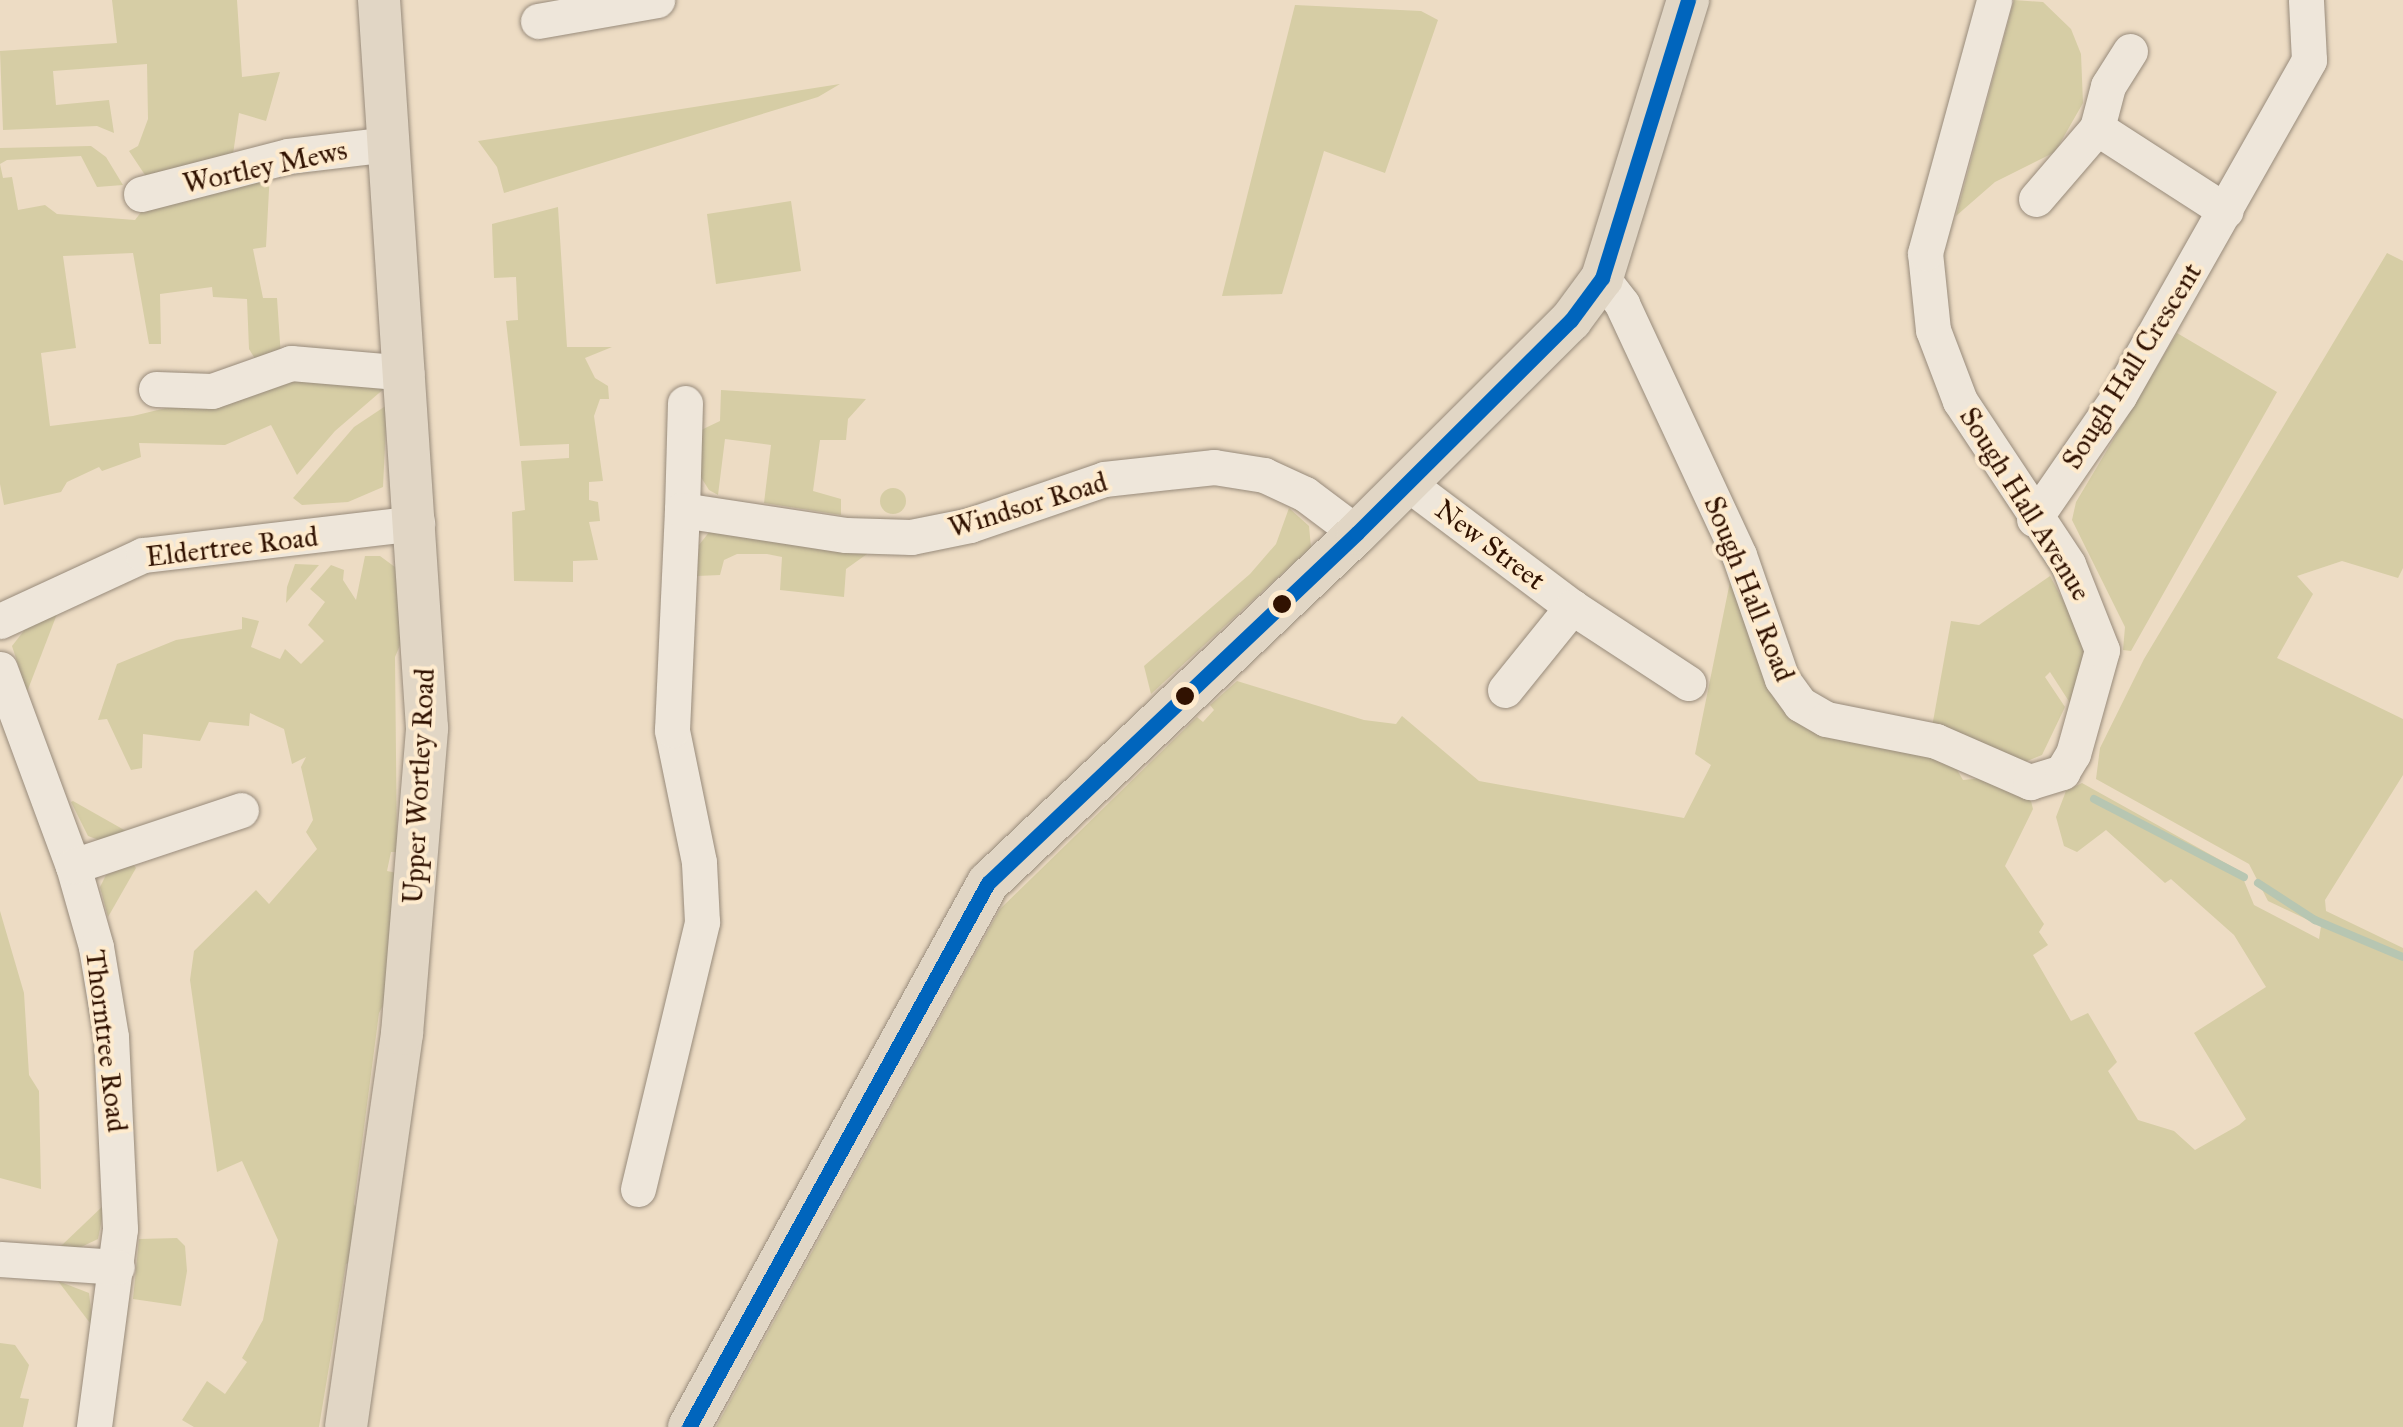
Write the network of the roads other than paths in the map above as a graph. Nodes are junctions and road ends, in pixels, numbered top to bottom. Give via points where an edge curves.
1 (657, 0) edge
2 (1688, 0) edge
3 (1994, 0) edge
4 (2306, 0) edge
5 (375, 7) edge
6 (538, 21) dead end
7 (2130, 52) dead end
8 (2097, 128) junction
9 (390, 144) junction
10 (140, 194) dead end
11 (2036, 199) dead end
12 (2226, 211) junction
13 (1602, 278) junction
14 (406, 374) junction
15 (156, 390) dead end
16 (685, 403) dead end
17 (1407, 483) junction
18 (682, 510) junction
19 (2034, 518) junction
20 (417, 524) junction
21 (1357, 533) junction
22 (1572, 608) junction
23 (0, 621) edge
24 (0, 669) edge
25 (1688, 683) dead end
26 (1505, 690) dead end
27 (2062, 772) joint
28 (242, 810) dead end
29 (73, 866) junction
30 (638, 1189) dead end
31 (0, 1259) edge
32 (117, 1268) junction
33 (94, 1427) edge
34 (346, 1427) edge
35 (688, 1427) edge

1 - 6 street
2 - 13 main road
3 - 19 street, Sough Hall Avenue via 1925,254 1933,330 1960,401
4 - 12 street, Sough Hall Crescent via 2309,60
5 - 9 main road, Upper Wortley Road
7 - 8 street via 2108,86
8 - 11 street
8 - 12 street
9 - 10 street, Wortley Mews via 288,156
9 - 14 main road, Upper Wortley Road
12 - 19 street, Sough Hall Crescent via 2119,396
13 - 17 main road via 1571,320
13 - 27 street, Sough Hall Road via 1622,304 1739,554 1782,679 1800,704 1826,719 1936,741 2030,782
14 - 15 street via 291,363 212,391
14 - 20 main road, Upper Wortley Road
16 - 18 street
17 - 21 main road
17 - 22 street, New Street
18 - 21 street, Windsor Road via 846,535 910,536 970,524 1104,480 1214,467 1264,475 1305,494
18 - 30 street via 672,730 699,862 702,922
19 - 27 street, Sough Hall Avenue via 2082,591 2102,650 2074,754
20 - 23 street, Eldertree Road via 144,554
20 - 34 main road, Upper Wortley Road via 427,704 423,793 402,1034
21 - 35 main road via 988,883
22 - 25 street, New Street
22 - 26 street, New Street
24 - 29 street, Thorntree Road
28 - 29 street
29 - 32 street, Thorntree Road via 111,1037 122,1184
31 - 32 street
32 - 33 street, Thorntree Road

